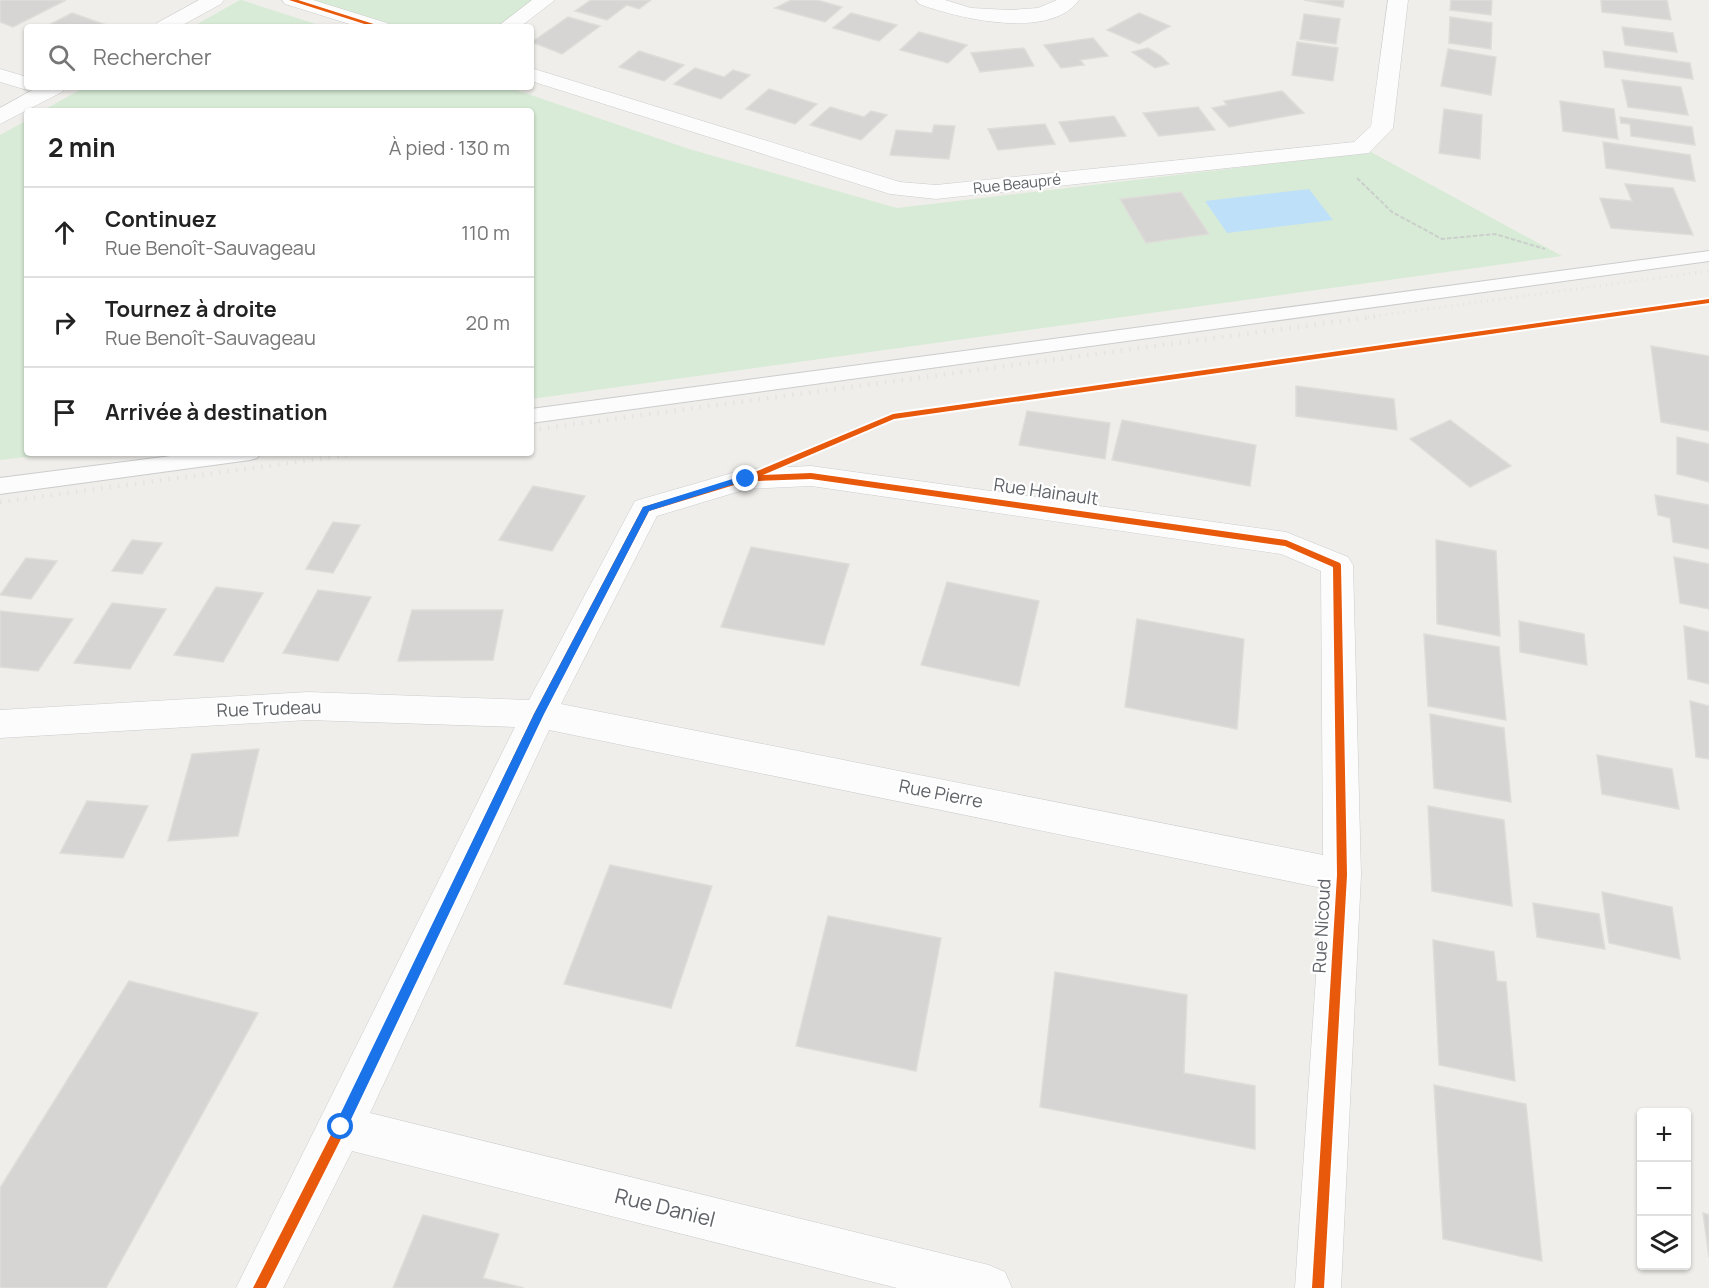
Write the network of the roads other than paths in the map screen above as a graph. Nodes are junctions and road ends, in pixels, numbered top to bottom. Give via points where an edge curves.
1 (214, 0) edge
2 (292, 0) edge
3 (545, 0) edge
4 (926, 0) edge
5 (1069, 0) edge
6 (1398, 0) edge
7 (170, 24) edge
8 (370, 24) edge
9 (511, 24) edge
10 (0, 75) edge
11 (534, 75) edge
12 (24, 82) edge
13 (37, 90) edge
14 (0, 117) edge
15 (1709, 256) edge
16 (534, 416) edge
17 (227, 456) edge
18 (0, 486) edge
19 (1337, 565) joint
20 (539, 714) junction
21 (0, 724) edge
22 (1342, 875) junction
23 (341, 1127) junction
24 (259, 1288) edge
25 (989, 1288) edge
26 (1318, 1288) edge

1 - 7 street
2 - 8 street
3 - 9 street
4 - 5 street via 969,14 1029,16 1062,9
6 - 11 street, Rue Beaupré via 1382,128 1361,148 936,192 898,189
10 - 12 street
13 - 14 street
15 - 16 lane
17 - 18 lane
19 - 20 street, Rue Hainault via 1286,543 812,476 746,479 646,509
19 - 22 street, Rue Nicoud
20 - 21 street, Rue Trudeau via 308,706
20 - 22 street, Rue Pierre
20 - 23 street, Rue Hainault
22 - 26 street, Rue Nicoud
23 - 24 street, Rue Hainault
23 - 25 street, Rue Daniel

